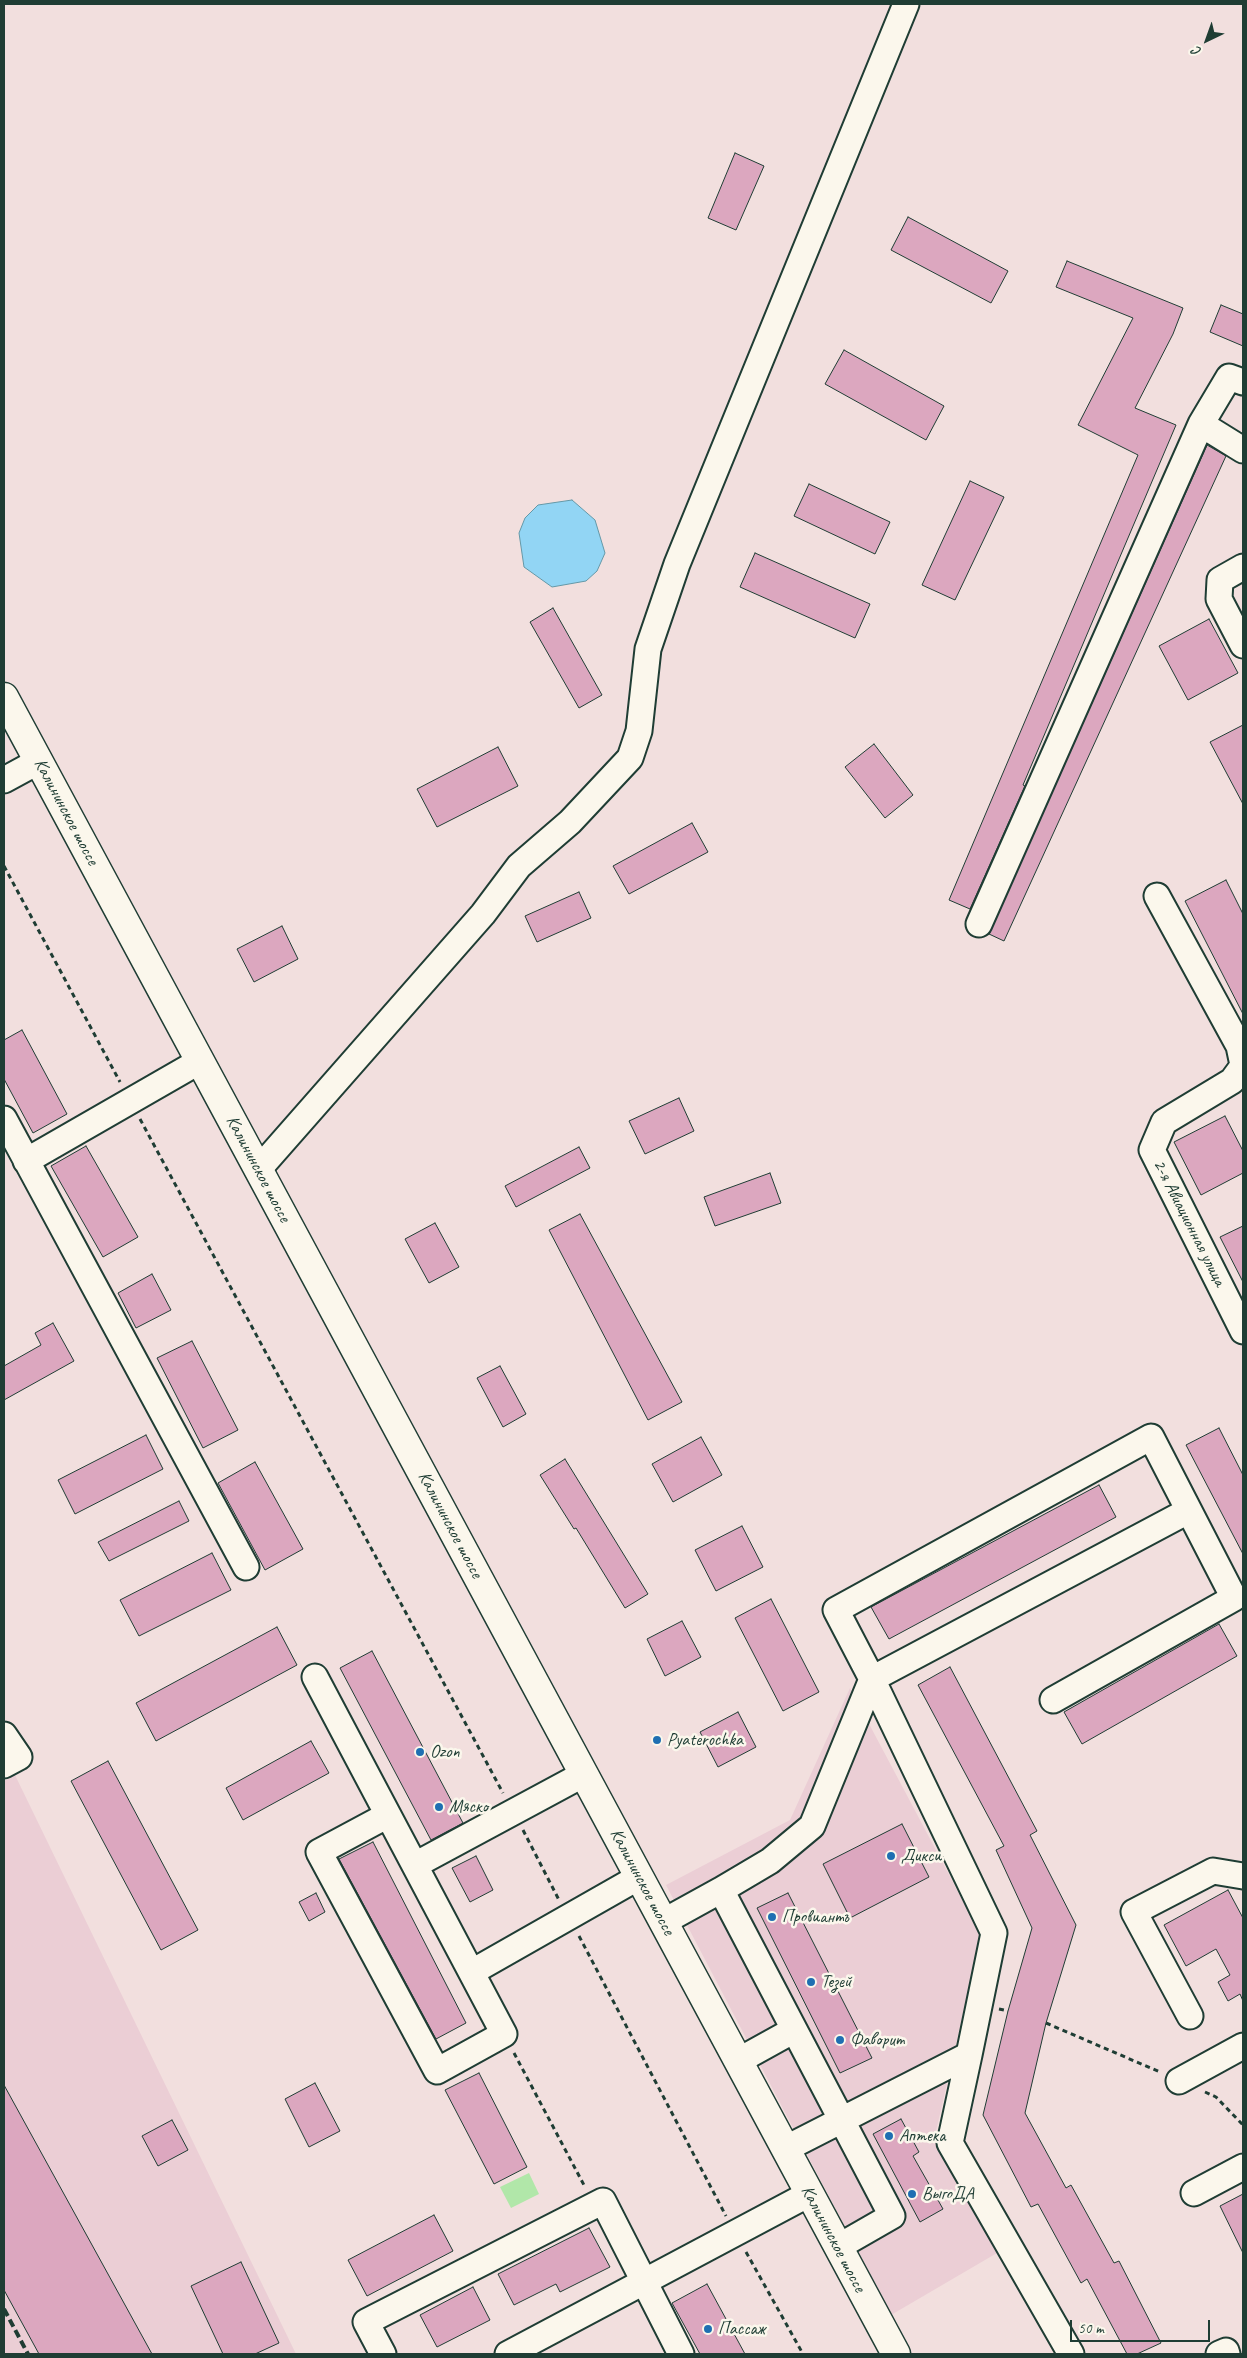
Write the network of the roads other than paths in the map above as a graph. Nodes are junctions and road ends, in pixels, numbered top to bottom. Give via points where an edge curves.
1 (906, 4) edge
2 (1243, 382) edge
3 (1201, 424) junction
4 (1243, 450) edge
5 (1243, 566) edge
6 (1243, 645) edge
7 (4, 697) edge
8 (39, 761) junction
9 (4, 780) edge
10 (1157, 896) dead end
11 (979, 924) dead end
12 (200, 1061) junction
13 (1243, 1066) edge
14 (4, 1119) edge
15 (26, 1162) junction
16 (258, 1170) junction
17 (1243, 1331) edge
18 (1188, 1510) junction
19 (246, 1568) dead end
20 (315, 1677) dead end
21 (872, 1679) junction
22 (1053, 1700) dead end
23 (4, 1735) edge
24 (4, 1765) edge
25 (584, 1774) junction
26 (388, 1814) junction
27 (416, 1865) junction
28 (1243, 1876) edge
29 (639, 1877) junction
30 (721, 1890) junction
31 (663, 1922) junction
32 (472, 1972) junction
33 (1190, 2016) dead end
34 (794, 2030) junction
35 (1243, 2046) edge
36 (969, 2055) junction
37 (738, 2061) junction
38 (1179, 2081) road end
39 (842, 2120) junction
40 (785, 2149) junction
41 (1243, 2167) edge
42 (1194, 2193) dead end
43 (809, 2194) junction
44 (838, 2246) junction
45 (644, 2282) junction
46 (383, 2354) edge
47 (508, 2354) edge
48 (681, 2354) edge
49 (896, 2354) edge
50 (1071, 2354) edge
51 (1219, 2354) edge
52 (1227, 2354) edge

1 - 16 street via 677,564 648,649 639,731 630,758 570,822 519,866 483,914
2 - 3 street via 1230,377
3 - 4 street
3 - 11 street
5 - 6 street via 1220,580 1219,599
7 - 8 main road, Калининское шоссе
8 - 9 street
8 - 12 main road, Калининское шоссе
10 - 13 street, 2-я Авиационная улица via 1240,1046
12 - 15 street
12 - 16 main road, Калининское шоссе
13 - 17 street, 2-я Авиационная улица via 1232,1081 1164,1122 1152,1150
14 - 15 street
15 - 19 street
16 - 25 main road, Калининское шоссе
18 - 21 street
18 - 21 street via 1151,1437 836,1610
18 - 22 street via 1234,1598
20 - 26 street
21 - 30 street via 812,1826 770,1861
21 - 36 street via 994,1933
23 - 24 street via 19,1757
25 - 27 street
25 - 29 main road, Калининское шоссе
26 - 27 street
26 - 32 street via 319,1852 437,2071 504,2034
27 - 32 street
28 - 33 street via 1213,1871 1134,1912
29 - 31 main road, Калининское шоссе
29 - 32 street
30 - 31 street
30 - 34 street
31 - 37 main road, Калининское шоссе
34 - 37 street
34 - 39 street
35 - 38 street
36 - 39 street
36 - 50 street via 950,2144
37 - 40 main road, Калининское шоссе
39 - 40 street
39 - 44 street via 892,2216
40 - 43 main road, Калининское шоссе
41 - 42 street
43 - 44 main road, Калининское шоссе
43 - 45 street
44 - 49 main road, Калининское шоссе
45 - 46 street via 603,2200 366,2322
45 - 47 street
45 - 48 street
51 - 52 street via 1226,2351

